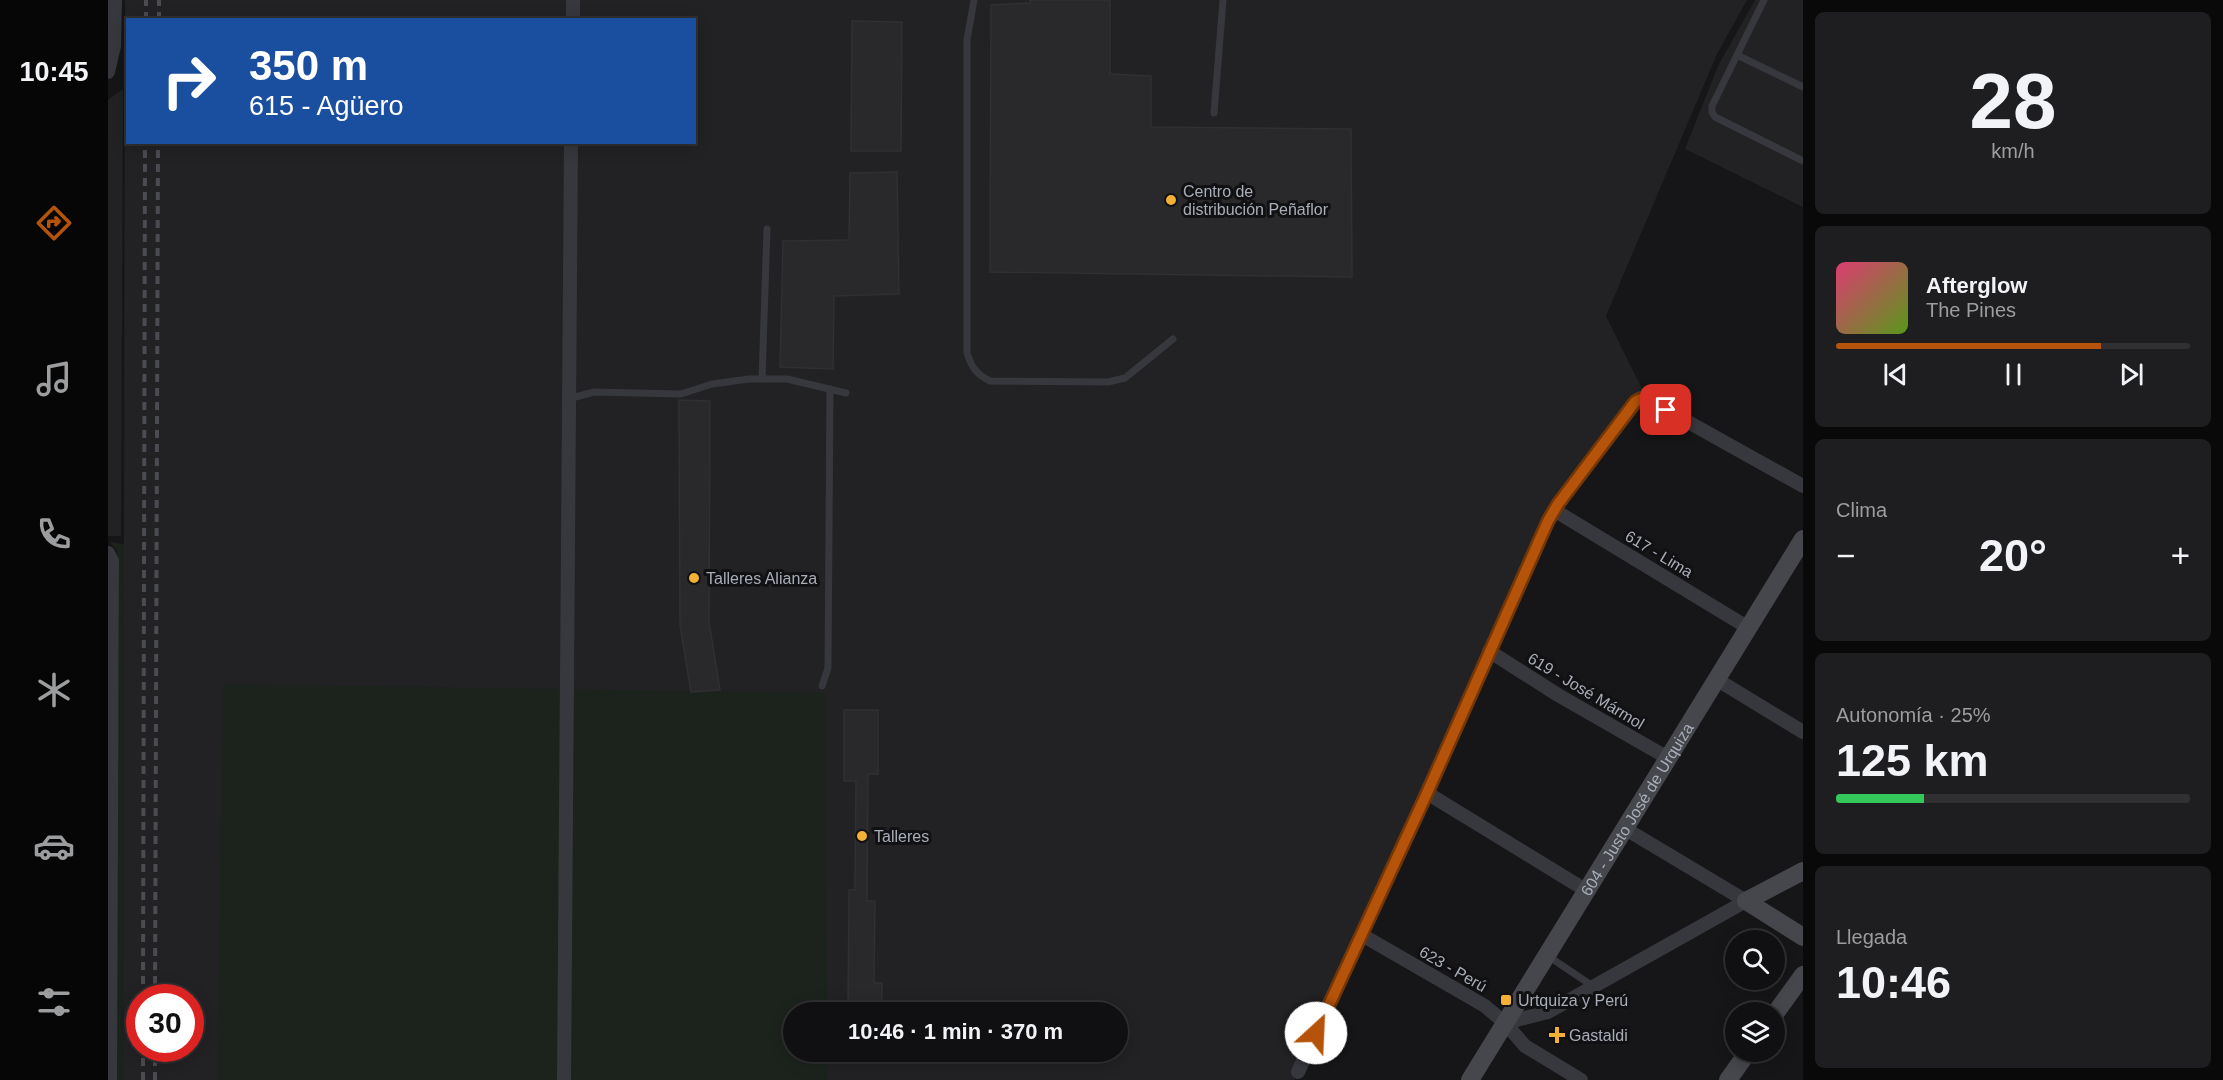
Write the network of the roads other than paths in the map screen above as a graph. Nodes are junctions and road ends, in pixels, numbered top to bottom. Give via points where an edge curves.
1 (115, 0) edge
2 (573, 0) edge
3 (974, 0) edge
4 (1223, 0) edge
5 (1764, 0) edge
6 (573, 18) edge
7 (110, 51) edge
8 (1737, 55) junction
9 (108, 72) edge
10 (1803, 87) edge
11 (1214, 113) dead end
12 (572, 144) edge
13 (1803, 161) edge
14 (766, 230) dead end
15 (1173, 339) dead end
16 (762, 379) junction
17 (830, 389) junction
18 (846, 393) dead end
19 (568, 399) junction
20 (1803, 486) edge
21 (1554, 510) junction
22 (1803, 539) edge
23 (108, 553) edge
24 (110, 592) edge
25 (1747, 627) junction
26 (1489, 651) junction
27 (1716, 679) junction
28 (822, 686) dead end
29 (1803, 732) edge
30 (1668, 758) junction
31 (1427, 793) junction
32 (1624, 828) junction
33 (109, 839) edge
34 (1803, 871) edge
35 (1587, 891) junction
36 (1746, 901) junction
37 (1362, 935) junction
38 (1803, 937) edge
39 (1547, 956) junction
40 (1803, 975) edge
41 (1594, 987) junction
42 (1783, 1002) edge
43 (1505, 1023) junction
44 (110, 1038) edge
45 (1741, 1062) edge
46 (1298, 1072) dead end
47 (110, 1073) edge
48 (564, 1080) edge
49 (1470, 1080) edge
50 (1581, 1080) edge
51 (1728, 1080) edge

1 - 7 street
2 - 6 street
3 - 15 lane via 967,40 967,353 972,368 990,381 1108,382 1125,378
4 - 11 lane
5 - 8 lane
7 - 9 street
8 - 10 lane
8 - 13 lane via 1713,106 1715,117
12 - 19 street
14 - 16 lane
16 - 17 lane via 787,379
16 - 19 lane via 712,384 681,394 594,392
17 - 18 lane
17 - 28 lane via 828,668
19 - 48 street
20 - 21 street via 1640,398
21 - 25 street, 617 - Lima
21 - 26 street
22 - 25 main road, 604 - Justo José de Urquiza
23 - 24 street via 112,561
24 - 33 street
25 - 27 main road, 604 - Justo José de Urquiza
26 - 30 street, 619 - José Mármol
26 - 31 street
27 - 29 street
27 - 30 main road, 604 - Justo José de Urquiza
30 - 32 main road, 604 - Justo José de Urquiza
31 - 35 street
31 - 37 street
32 - 35 main road, 604 - Justo José de Urquiza
32 - 36 street
33 - 44 street
34 - 36 main road
35 - 39 main road, 604 - Justo José de Urquiza
36 - 38 main road
36 - 41 street
37 - 43 street, 623 - Perú via 1485,1006
37 - 46 street
39 - 41 lane
39 - 43 main road, 604 - Justo José de Urquiza
40 - 42 main road
41 - 43 street via 1548,1012
43 - 49 main road, 604 - Justo José de Urquiza
43 - 50 street, 623 - Perú via 1525,1046
44 - 47 street
45 - 51 main road

